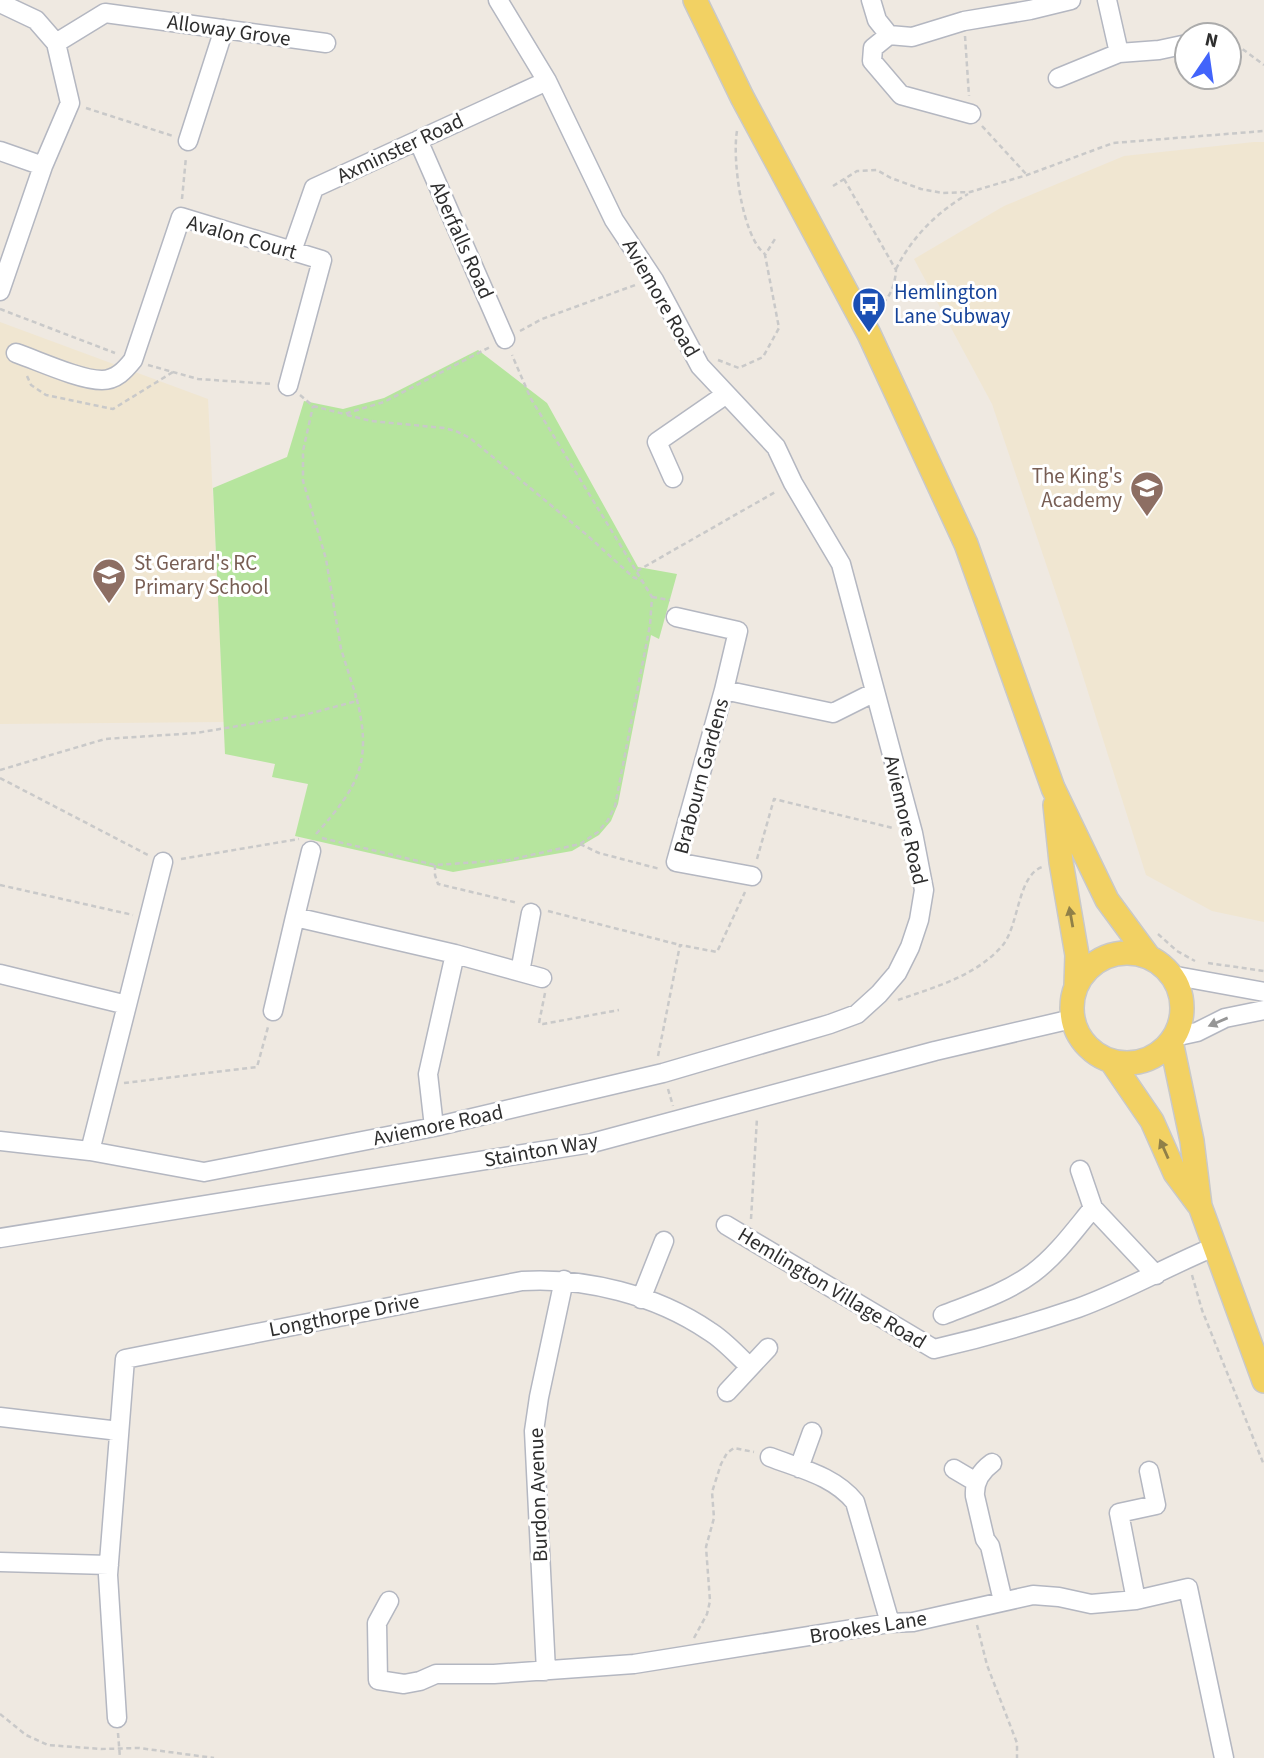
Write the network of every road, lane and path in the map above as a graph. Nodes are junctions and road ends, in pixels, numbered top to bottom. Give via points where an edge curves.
1 (498, 0) edge
2 (695, 0) edge
3 (871, 0) edge
4 (1070, 0) edge
5 (1107, 0) edge
6 (0, 3) edge
7 (1029, 5) edge
8 (964, 21) junction
9 (224, 29) junction
10 (889, 35) junction
11 (56, 43) junction
12 (326, 43) dead end
13 (1173, 47) edge
14 (1243, 49) edge
15 (1119, 53) junction
16 (1264, 65) edge
17 (1058, 78) dead end
18 (547, 81) junction
19 (742, 97) junction
20 (70, 103) junction
21 (971, 114) junction
22 (1264, 131) edge
23 (418, 140) junction
24 (188, 141) junction
25 (0, 151) edge
26 (43, 166) junction
27 (1027, 175) junction
28 (844, 179) junction
29 (833, 186) dead end
30 (971, 192) junction
31 (181, 217) junction
32 (775, 239) dead end
33 (292, 251) junction
34 (765, 255) junction
35 (896, 270) junction
36 (653, 280) junction
37 (0, 290) edge
38 (0, 309) edge
39 (860, 316) junction
40 (505, 339) junction
41 (16, 353) dead end
42 (716, 359) dead end
43 (134, 360) junction
44 (288, 386) junction
45 (725, 395) junction
46 (313, 406) junction
47 (344, 414) junction
48 (673, 478) dead end
49 (793, 483) junction
50 (637, 571) junction
51 (643, 581) junction
52 (676, 617) dead end
53 (724, 690) junction
54 (875, 692) junction
55 (356, 696) junction
56 (0, 770) edge
57 (0, 778) edge
58 (1053, 788) junction
59 (913, 833) junction
60 (312, 843) junction
61 (580, 844) junction
62 (163, 862) junction
63 (676, 862) junction
64 (1061, 862) junction
65 (435, 865) junction
66 (752, 876) junction
67 (0, 885) edge
68 (533, 909) junction
69 (295, 917) junction
70 (149, 919) junction
71 (1158, 934) dead end
72 (680, 945) junction
73 (455, 954) junction
74 (1149, 957) junction
75 (1264, 971) edge
76 (520, 972) junction
77 (0, 974) edge
78 (1171, 975) junction
79 (542, 978) joint
80 (1076, 985) junction
81 (1264, 992) edge
82 (879, 994) junction
83 (127, 1005) junction
84 (619, 1010) dead end
85 (1264, 1010) edge
86 (273, 1011) joint
87 (1072, 1019) junction
88 (1173, 1039) junction
89 (1111, 1061) junction
90 (663, 1073) junction
91 (107, 1085) junction
92 (757, 1110) dead end
93 (677, 1119) junction
94 (434, 1127) junction
95 (0, 1140) edge
96 (90, 1151) junction
97 (1080, 1170) dead end
98 (1200, 1206) junction
99 (1093, 1208) junction
100 (726, 1226) dead end
101 (0, 1238) edge
102 (751, 1238) junction
103 (664, 1241) dead end
104 (1214, 1247) junction
105 (1186, 1258) junction
106 (1156, 1275) junction
107 (564, 1280) junction
108 (641, 1299) junction
109 (943, 1315) dead end
110 (768, 1348) dead end
111 (750, 1367) junction
112 (1264, 1381) edge
113 (727, 1392) dead end
114 (0, 1417) edge
115 (119, 1431) junction
116 (813, 1432) dead end
117 (770, 1457) joint
118 (992, 1463) dead end
119 (1264, 1465) edge
120 (799, 1468) junction
121 (954, 1469) dead end
122 (1149, 1471) dead end
123 (976, 1482) junction
124 (0, 1562) edge
125 (108, 1565) junction
126 (1136, 1600) junction
127 (389, 1601) dead end
128 (1003, 1601) junction
129 (973, 1608) junction
130 (890, 1623) junction
131 (692, 1655) junction
132 (547, 1671) junction
133 (0, 1714) edge
134 (117, 1718) dead end
135 (120, 1749) junction
136 (120, 1758) edge
137 (214, 1758) edge
138 (1017, 1758) edge
139 (1224, 1758) edge

1 - 18 street, Aviemore Road
2 - 19 main road
3 - 10 street via 877,20
4 - 7 street
5 - 15 street
6 - 11 street via 36,20
7 - 8 street
8 - 10 street via 912,37
8 - 21 path
9 - 11 street, Alloway Grove via 105,13
9 - 12 street, Alloway Grove
9 - 24 street
10 - 21 street via 873,48 872,61 901,95
11 - 20 street
13 - 15 street
14 - 16 path
15 - 17 street
18 - 23 street, Axminster Road
18 - 36 street, Aviemore Road via 614,220
19 - 34 path via 736,138 741,208 756,248
19 - 39 main road
20 - 24 path
20 - 26 street
21 - 27 path
22 - 27 path via 1113,143
23 - 33 street, Axminster Road via 314,188
23 - 40 street, Aberfalls Road
24 - 31 path
25 - 26 street
26 - 37 street
27 - 30 path
28 - 29 path
28 - 30 path via 857,171 877,170 921,189
28 - 35 path
30 - 35 path via 932,221 907,248
31 - 33 street, Avalon Court
31 - 43 street, Avalon Court
32 - 34 path
33 - 44 street, Avalon Court via 322,260
34 - 42 path via 779,328 763,357 739,368
35 - 39 path via 895,284 882,305
36 - 40 path via 542,319
36 - 45 street, Aviemore Road via 700,366
38 - 43 path
39 - 58 main road via 965,544
40 - 47 path via 384,402
40 - 50 path via 531,399
41 - 43 street via 103,380 117,376
43 - 44 path via 198,379
44 - 46 path
45 - 48 street via 657,442
45 - 49 street, Aviemore Road via 776,447
46 - 47 path
46 - 55 path via 303,451 303,481 326,559 341,649
47 - 51 path via 456,430
49 - 50 path
49 - 54 street, Aviemore Road via 841,564
50 - 51 path
51 - 61 path via 652,597 650,625 615,806 603,826
52 - 53 street via 738,631
53 - 54 street, Brabourn Gardens via 834,713
53 - 63 street, Brabourn Gardens
54 - 59 street, Aviemore Road
55 - 56 path via 354,702 303,715 196,733 104,739
55 - 60 path via 364,733 359,775
57 - 62 path
58 - 64 main road
58 - 74 main road via 1107,900
59 - 66 path via 774,799
59 - 82 street, Aviemore Road via 924,890 919,920 897,973
60 - 62 path
60 - 65 path
60 - 69 street
61 - 63 path via 673,872
61 - 65 path via 509,860
62 - 70 street
63 - 66 street, Brabourn Gardens
80 -> 64 main road via 1077,956
64 - 82 path via 1038,867 1030,874 1005,943 986,961 889,1003
65 - 68 path via 438,884
66 - 72 path via 717,953
67 - 70 path
68 - 72 path
68 - 76 street
69 - 73 street
69 - 86 street
70 - 83 street
71 - 75 path via 1193,961
72 - 90 path via 657,1052
73 - 76 street
73 - 94 street via 428,1074
74 - 78 main road
74 - 80 main road via 1126,952 1105,957 1088,968
76 - 79 street
77 - 83 street
78 - 81 street
78 - 88 main road via 1181,995 1182,1017
79 - 84 path via 548,979 539,1023
80 - 87 main road
82 - 90 street, Aviemore Road via 857,1014 830,1024
83 - 91 street
85 -> 88 street via 1225,1018
86 - 91 path via 257,1067
87 - 89 main road via 1086,1045
87 - 93 street, Stainton Way
88 - 89 main road via 1155,1056 1133,1063
88 - 98 main road
98 -> 89 main road via 1175,1173 1152,1121
90 - 93 path
90 - 94 street, Aviemore Road
91 - 96 street
92 - 102 path
93 - 101 street, Stainton Way via 592,1143
94 - 96 street, Aviemore Road via 204,1172
95 - 96 street, Aviemore Road
97 - 99 street
98 - 104 main road
99 - 106 street
99 - 109 street via 1034,1272 1002,1292
100 - 102 street, Hemlington Village Road
102 - 106 street, Hemlington Village Road via 934,1349 1079,1307
103 - 108 street
104 - 105 street, Hemlington Village Road
104 - 112 main road
105 - 106 street, Hemlington Village Road
105 - 119 path
107 - 108 street, Longthorpe Drive
107 - 115 street, Longthorpe Drive via 522,1281 125,1359
107 - 132 street, Burdon Avenue via 534,1431
108 - 111 street, Longthorpe Drive via 702,1326
110 - 111 street
111 - 113 street
114 - 115 street
115 - 125 street
116 - 120 street
117 - 120 street
117 - 131 path via 734,1448 721,1464 712,1492 714,1518 706,1547 710,1601 694,1637
118 - 123 street
120 - 130 street via 831,1480 855,1503
121 - 123 street
122 - 126 street via 1156,1505 1119,1513
123 - 128 street via 975,1496
124 - 125 street
125 - 134 street
126 - 128 street, Brookes Lane via 1091,1604 1032,1595
126 - 139 street, Brookes Lane via 1188,1588
127 - 132 street, Brookes Lane via 377,1623 379,1680 404,1684 436,1674
128 - 129 street, Brookes Lane
129 - 130 street, Brookes Lane
129 - 138 path via 987,1665 1017,1743
130 - 131 street, Brookes Lane
131 - 132 street, Brookes Lane
133 - 135 path via 26,1735 48,1745
135 - 136 path
135 - 137 path

